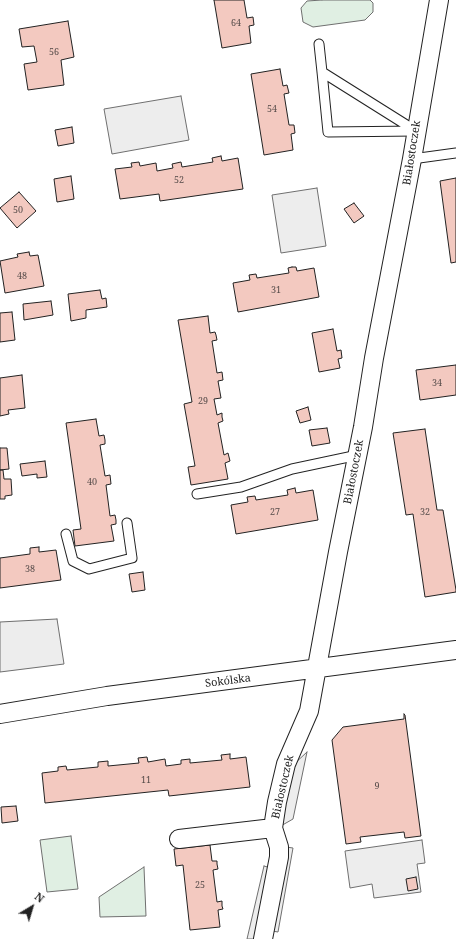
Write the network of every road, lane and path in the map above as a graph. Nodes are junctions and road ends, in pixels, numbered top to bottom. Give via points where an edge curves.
1 (439, 0) edge
2 (319, 44) dead end
3 (322, 72) junction
4 (416, 131) junction
5 (456, 153) edge
6 (412, 159) junction
7 (358, 455) junction
8 (197, 494) dead end
9 (127, 523) dead end
10 (66, 534) dead end
11 (456, 650) edge
12 (317, 669) junction
13 (0, 714) edge
14 (273, 828) junction
15 (179, 839) dead end
16 (263, 939) edge

1 - 4 street, Białostoczek
2 - 3 lane
3 - 4 lane
3 - 4 lane via 328,132
4 - 6 street, Białostoczek
5 - 6 lane
6 - 7 street, Białostoczek
7 - 8 lane via 292,469 241,486
7 - 12 street, Białostoczek
9 - 10 lane via 132,558 88,569 73,560
11 - 12 street, Sokólska
12 - 13 street, Sokólska via 107,696
12 - 14 street, Białostoczek via 309,711 286,764
14 - 15 street
14 - 16 street, Białostoczek via 279,857

